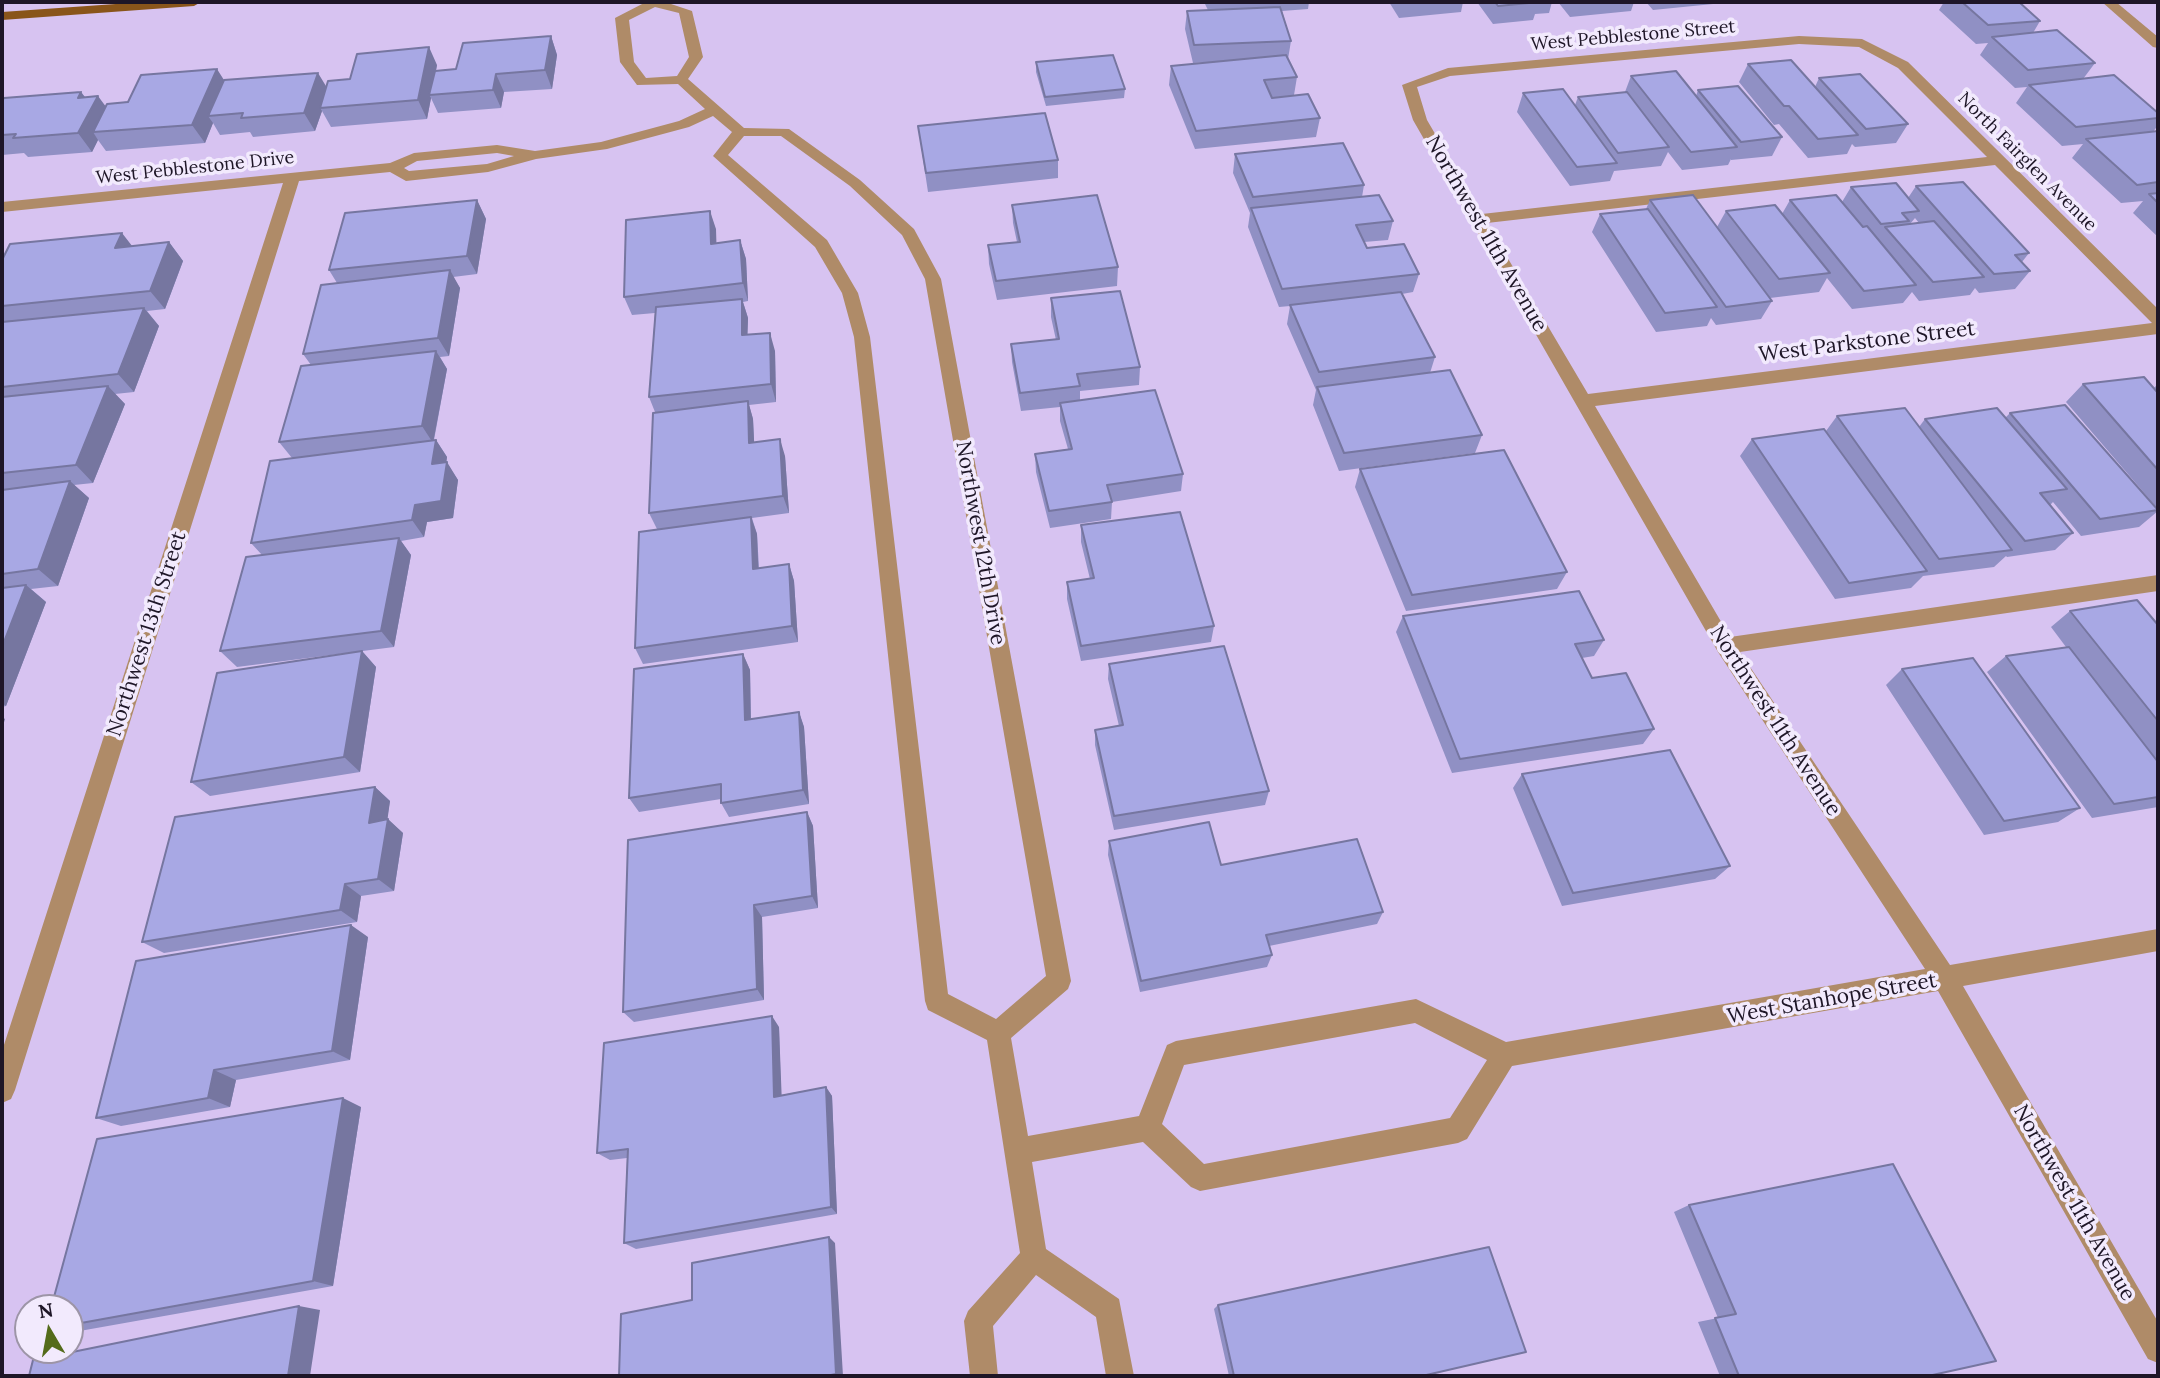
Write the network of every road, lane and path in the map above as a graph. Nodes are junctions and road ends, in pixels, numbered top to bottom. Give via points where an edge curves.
1 (194, 2) edge
2 (654, 2) edge
3 (2108, 2) edge
4 (2, 16) edge
5 (1862, 43) joint
6 (2158, 44) edge
7 (681, 80) junction
8 (1409, 85) joint
9 (715, 110) junction
10 (740, 132) junction
11 (1999, 160) junction
12 (292, 178) junction
13 (2, 207) edge
14 (1477, 219) junction
15 (2158, 318) edge
16 (2158, 328) edge
17 (1581, 401) junction
18 (2158, 583) edge
19 (1725, 646) junction
20 (2158, 940) edge
21 (1945, 979) junction
22 (998, 1033) junction
23 (1505, 1055) junction
24 (2, 1090) edge
25 (1147, 1128) junction
26 (1017, 1151) junction
27 (1034, 1257) junction
28 (2158, 1349) edge
29 (984, 1376) edge
30 (1121, 1376) edge

1 - 4 main road
2 - 7 street via 685,11 696,57
2 - 7 street via 622,18 627,62 642,82
3 - 6 street
5 - 8 street, West Pebblestone Street via 1799,40 1461,71
5 - 11 street, North Fairglen Avenue via 1903,65
7 - 9 street
8 - 14 street, Northwest 11th Avenue via 1420,120
9 - 10 street
9 - 12 street, West Pebblestone Drive via 684,124 602,146 534,155 488,168 406,176 393,167
10 - 22 street via 720,156 821,244 850,293 862,337 937,1001
10 - 22 street, Northwest 12th Drive via 784,132 855,183 908,232 933,279 1059,981
11 - 14 street
11 - 15 street, North Fairglen Avenue
12 - 13 street, West Pebblestone Drive
12 - 24 street, Northwest 13th Street
14 - 17 street, Northwest 11th Avenue
16 - 17 street, West Parkstone Street
17 - 19 street, Northwest 11th Avenue
18 - 19 street
19 - 21 street, Northwest 11th Avenue
20 - 21 street, West Stanhope Street
21 - 23 street, West Stanhope Street
21 - 28 street, Northwest 11th Avenue
22 - 26 street
23 - 25 street via 1416,1011 1176,1054
23 - 25 street via 1458,1130 1200,1178
25 - 26 street
26 - 27 street
27 - 29 street via 978,1321
27 - 30 street via 1109,1309

